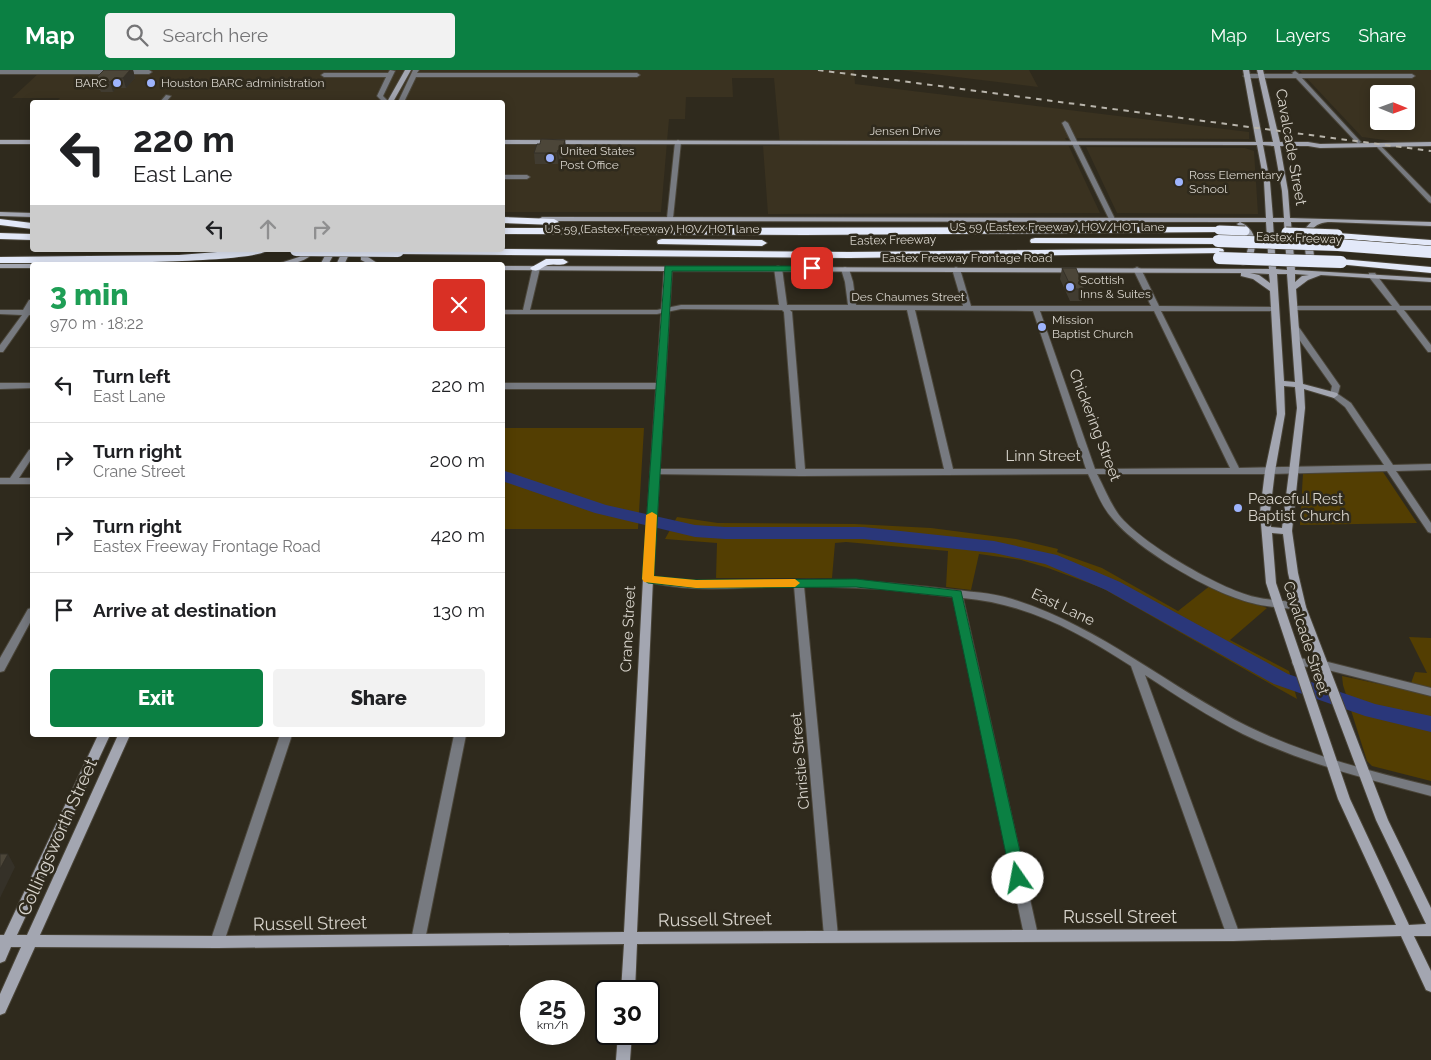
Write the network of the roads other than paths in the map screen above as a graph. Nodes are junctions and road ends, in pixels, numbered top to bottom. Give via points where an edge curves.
1 (1293, 70) edge
2 (0, 72) edge
3 (149, 72) dead end
4 (399, 72) edge
5 (414, 72) edge
6 (1246, 73) edge
7 (1260, 73) edge
8 (324, 75) dead end
9 (637, 75) dead end
10 (1298, 76) junction
11 (1412, 76) dead end
12 (168, 96) dead end
13 (165, 100) edge
14 (385, 100) edge
15 (389, 100) edge
16 (402, 100) edge
17 (1065, 123) dead end
18 (0, 142) edge
19 (30, 142) edge
20 (505, 142) edge
21 (678, 142) junction
22 (1074, 142) junction
23 (1358, 142) junction
24 (1260, 144) junction
25 (1277, 144) junction
26 (1308, 144) junction
27 (1429, 144) edge
28 (1378, 145) junction
29 (505, 177) edge
30 (527, 177) dead end
31 (1267, 182) junction
32 (1283, 183) junction
33 (1431, 201) edge
34 (0, 215) edge
35 (30, 216) edge
36 (670, 218) junction
37 (1112, 219) junction
38 (505, 220) edge
39 (505, 220) edge
40 (1269, 220) junction
41 (1287, 220) junction
42 (1324, 220) junction
43 (0, 222) edge
44 (1431, 224) edge
45 (30, 226) edge
46 (0, 230) edge
47 (30, 231) edge
48 (505, 231) edge
49 (804, 232) junction
50 (1338, 235) junction
51 (0, 236) edge
52 (30, 237) edge
53 (1431, 237) edge
54 (1219, 240) junction
55 (0, 241) edge
56 (30, 241) edge
57 (505, 241) edge
58 (1431, 243) edge
59 (0, 250) edge
60 (30, 250) edge
61 (252, 252) edge
62 (311, 252) edge
63 (365, 252) edge
64 (500, 252) edge
65 (1431, 252) edge
66 (804, 255) junction
67 (1341, 258) junction
68 (1431, 259) edge
69 (0, 260) edge
70 (289, 262) edge
71 (371, 262) edge
72 (0, 266) edge
73 (30, 266) edge
74 (505, 268) edge
75 (536, 268) junction
76 (668, 268) junction
77 (778, 268) junction
78 (845, 269) junction
79 (956, 269) junction
80 (1137, 269) junction
81 (1213, 270) junction
82 (1226, 270) junction
83 (1431, 270) edge
84 (1272, 271) junction
85 (1291, 271) junction
86 (1328, 273) junction
87 (1346, 274) junction
88 (1372, 275) junction
89 (1431, 280) edge
90 (1273, 289) junction
91 (1292, 289) junction
92 (785, 307) junction
93 (852, 308) junction
94 (968, 308) junction
95 (1157, 308) junction
96 (1294, 308) junction
97 (1398, 308) junction
98 (1431, 308) edge
99 (911, 309) junction
100 (1036, 309) junction
101 (1274, 309) junction
102 (666, 310) junction
103 (0, 312) edge
104 (505, 312) edge
105 (526, 312) junction
106 (29, 313) edge
107 (1296, 328) junction
108 (0, 350) edge
109 (1431, 350) edge
110 (1280, 383) junction
111 (0, 386) edge
112 (30, 386) edge
113 (505, 386) edge
114 (660, 386) junction
115 (1299, 386) junction
116 (1334, 396) junction
117 (30, 455) edge
118 (1389, 467) junction
119 (1431, 467) edge
120 (1293, 470) junction
121 (949, 471) junction
122 (1091, 471) junction
123 (1236, 471) junction
124 (1270, 471) junction
125 (655, 472) junction
126 (801, 473) junction
127 (12, 481) junction
128 (30, 481) edge
129 (0, 482) edge
130 (1266, 528) junction
131 (1431, 530) edge
132 (1288, 532) junction
133 (648, 579) junction
134 (799, 583) junction
135 (957, 593) junction
136 (1277, 604) junction
137 (1302, 607) junction
138 (30, 615) edge
139 (1296, 662) junction
140 (1136, 665) junction
141 (1324, 666) junction
142 (0, 668) edge
143 (1431, 692) edge
144 (103, 737) edge
145 (123, 737) edge
146 (285, 737) edge
147 (460, 737) edge
148 (1330, 762) junction
149 (1363, 772) junction
150 (1431, 791) edge
151 (1431, 921) edge
152 (1431, 930) edge
153 (1404, 931) junction
154 (1031, 935) junction
155 (1233, 935) junction
156 (832, 936) junction
157 (631, 939) junction
158 (418, 940) junction
159 (4, 941) edge
160 (31, 941) junction
161 (217, 942) junction
162 (0, 957) edge
163 (629, 980) edge
164 (1431, 986) edge
165 (0, 1009) edge
166 (624, 1045) edge
167 (623, 1060) edge

1 - 10 street
2 - 3 street
4 - 8 street
4 - 14 street via 380,96
4 - 15 main road
5 - 9 street
5 - 16 street
6 - 7 street
6 - 24 main road, Cavalcade Street
7 - 10 street
7 - 25 main road, Cavalcade Street
10 - 11 street
10 - 23 street
12 - 13 street
17 - 22 street
18 - 19 main road
20 - 21 main road, Jensen Drive
21 - 22 main road, Jensen Drive
21 - 36 street
22 - 24 main road, Jensen Drive
22 - 37 street
23 - 26 main road, Jensen Drive
23 - 27 main road, Jensen Drive
24 - 25 main road, Jensen Drive
24 - 31 main road, Cavalcade Street
25 - 26 main road, Jensen Drive
25 - 32 main road, Cavalcade Street
26 - 28 main road, Jensen Drive
27 - 28 main road, Jensen Drive
28 - 33 street
29 - 30 street
31 - 32 main road
31 - 40 main road, Cavalcade Street
32 - 41 main road, Cavalcade Street
34 - 35 highway
36 - 37 main road
36 - 38 main road
37 - 54 main road
39 - 49 highway via 734,224
40 - 41 main road
40 - 54 main road
40 - 84 main road, Cavalcade Street
41 - 42 main road
41 - 85 main road, Cavalcade Street
42 - 44 main road
42 - 87 main road via 1312,224 1307,231 1310,257 1324,268
43 - 45 highway
46 - 47 highway
48 - 49 highway, Eastex Freeway
49 - 54 highway, Eastex Freeway
50 - 53 highway
50 - 54 highway, Eastex Freeway, bridge via 1286,232
50 - 58 highway, Eastex Freeway
51 - 52 highway
54 - 57 highway, US 59 (Eastex Freeway) HOV/HOT lane
54 - 65 highway, US 59 (Eastex Freeway) HOV/HOT lane, bridge
54 - 66 highway, Eastex Freeway via 1121,252
54 - 67 highway, bridge
54 - 81 main road via 1240,224 1248,229 1252,250 1247,262
55 - 56 highway
59 - 60 highway
61 - 69 highway via 179,258
62 - 70 main road
63 - 71 main road via 364,258
64 - 66 highway, Eastex Freeway
66 - 75 highway via 546,262
67 - 68 highway, Eastex Freeway
67 - 83 highway
72 - 73 main road
74 - 75 main road, Eastex Freeway Frontage Road
75 - 76 main road, Eastex Freeway Frontage Road
75 - 105 street
76 - 77 main road, Eastex Freeway Frontage Road
76 - 102 main road, Crane Street
77 - 78 main road, Eastex Freeway Frontage Road
77 - 92 street
78 - 79 main road, Eastex Freeway Frontage Road
78 - 93 street
79 - 80 main road, Eastex Freeway Frontage Road
79 - 94 street
80 - 81 main road, Eastex Freeway Frontage Road
80 - 95 street
81 - 82 main road, Eastex Freeway Frontage Road
82 - 84 main road, Eastex Freeway Frontage Road
82 - 90 main road via 1256,277
84 - 85 main road, Eastex Freeway Frontage Road
84 - 90 main road, Cavalcade Street
85 - 86 main road, Eastex Freeway Frontage Road
85 - 91 main road, Cavalcade Street
86 - 87 main road, Eastex Freeway Frontage Road
86 - 91 main road via 1305,278
87 - 88 main road, Eastex Freeway Frontage Road
88 - 89 main road, Eastex Freeway Frontage Road
88 - 97 street
90 - 101 main road, Cavalcade Street
91 - 96 main road, Cavalcade Street
92 - 93 street, Des Chaumes Street
92 - 102 street, Des Chaumes Street via 681,307
92 - 126 street via 788,312
93 - 99 street, Des Chaumes Street
94 - 99 street, Des Chaumes Street
94 - 100 street, Des Chaumes Street
95 - 100 street, Des Chaumes Street
95 - 101 street, Des Chaumes Street
95 - 123 street
96 - 97 street
96 - 107 main road, Cavalcade Street
97 - 98 street
97 - 109 street
99 - 121 street
100 - 122 street, Chickering Street
101 - 110 main road, Cavalcade Street
102 - 105 street, Des Chaumes Street
102 - 114 main road, Crane Street
103 - 106 street
104 - 105 street, Des Chaumes Street
106 - 108 street
107 - 115 main road, Cavalcade Street
107 - 116 street via 1336,386
110 - 115 main road
110 - 124 main road, Cavalcade Street via 1281,414
111 - 112 street
113 - 114 street
114 - 125 main road, Crane Street
115 - 116 main road
115 - 120 main road, Cavalcade Street via 1300,424
116 - 118 street via 1348,405
117 - 127 street
118 - 119 street, Linn Street
118 - 120 street, Linn Street
118 - 131 street
120 - 124 street, Linn Street
120 - 132 main road, Cavalcade Street
121 - 122 street, Linn Street
121 - 126 street, Linn Street
122 - 123 street, Linn Street
122 - 136 street, Chickering Street via 1114,514 1149,547 1222,588 1253,600
123 - 124 street, Linn Street
124 - 130 main road, Cavalcade Street
125 - 126 street, Linn Street
125 - 133 main road, Crane Street
127 - 128 street
127 - 129 street
130 - 132 main road
130 - 136 main road, Cavalcade Street via 1271,583
132 - 137 main road, Cavalcade Street via 1293,573
133 - 134 street, East Lane via 696,584
133 - 157 main road, Crane Street
134 - 135 street, East Lane via 885,585
134 - 156 street, Christie Street
135 - 140 street, East Lane via 1031,608 1078,630
135 - 154 street
136 - 137 street, Chickering Street
136 - 139 main road, Cavalcade Street
137 - 141 main road, Cavalcade Street
138 - 142 street
139 - 141 street
139 - 148 main road, Cavalcade Street
140 - 148 street, East Lane via 1245,730 1290,750
140 - 155 street
141 - 143 street
141 - 149 main road, Cavalcade Street
144 - 159 main road, Collingsworth Street
145 - 160 main road, Collingsworth Street
146 - 161 street
147 - 158 street
148 - 149 street, East Lane
148 - 153 main road, Cavalcade Street
149 - 150 street, East Lane
149 - 151 main road, Cavalcade Street via 1382,820
152 - 153 main road, Russell Street
153 - 155 main road, Russell Street
153 - 164 main road, Cavalcade Street
154 - 155 main road, Russell Street
154 - 156 main road, Russell Street
156 - 157 main road, Russell Street
157 - 158 main road, Russell Street
157 - 163 main road, Crane Street
158 - 161 main road, Russell Street
159 - 160 main road, Russell Street
159 - 162 main road, Collingsworth Street
160 - 161 main road, Russell Street
160 - 165 main road, Collingsworth Street
166 - 167 main road

